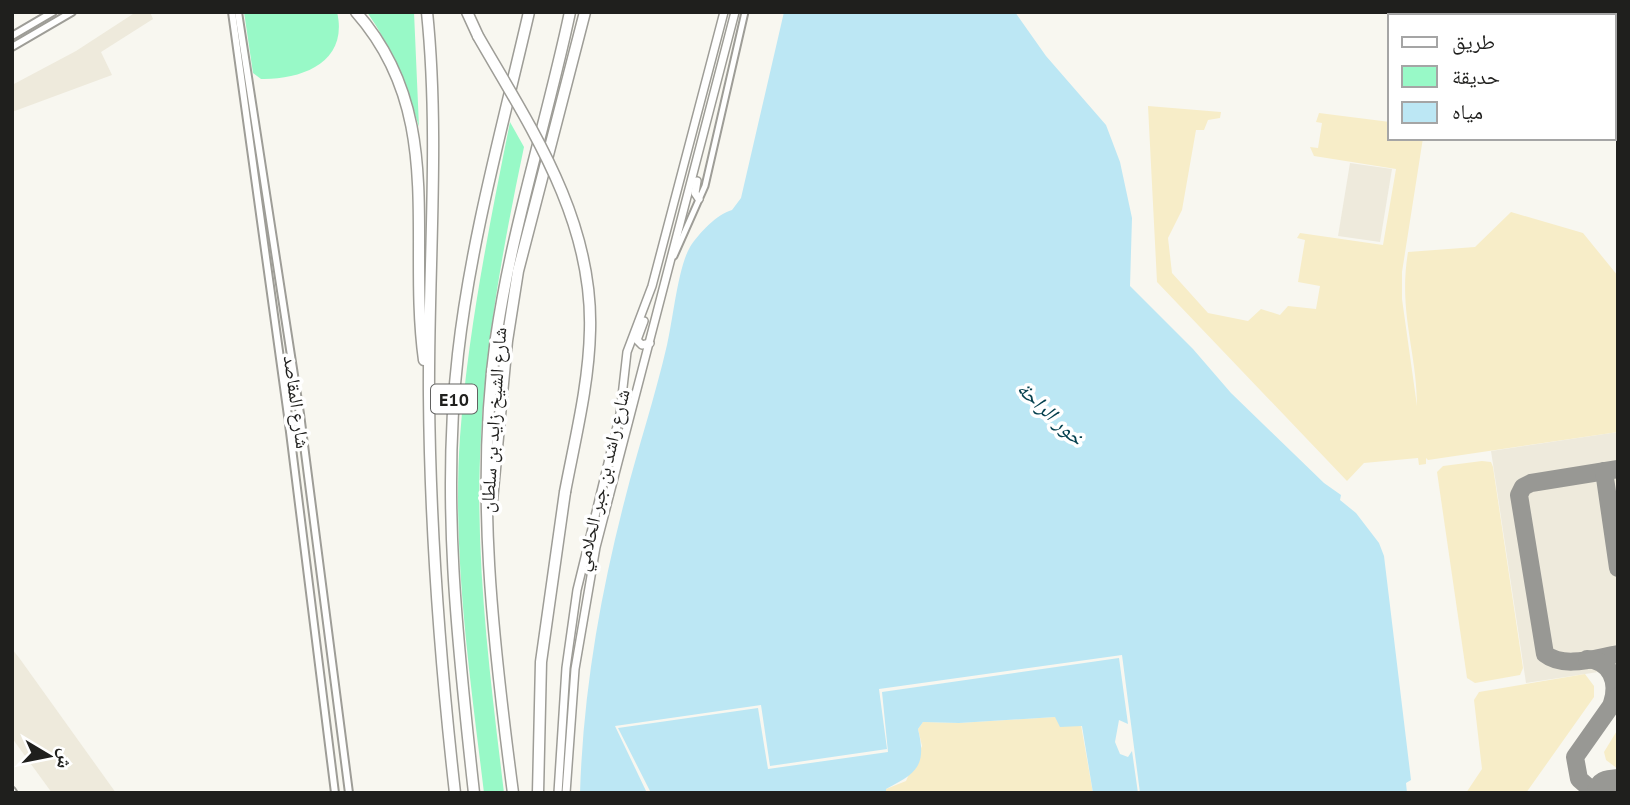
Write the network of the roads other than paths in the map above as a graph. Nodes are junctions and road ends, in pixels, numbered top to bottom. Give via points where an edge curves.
1 (53, 12) edge
2 (72, 12) edge
3 (232, 12) edge
4 (238, 12) edge
5 (356, 12) edge
6 (427, 12) edge
7 (467, 12) edge
8 (529, 12) edge
9 (570, 12) edge
10 (585, 12) edge
11 (724, 12) edge
12 (735, 12) edge
13 (746, 12) edge
14 (38, 21) junction
15 (43, 29) junction
16 (12, 36) edge
17 (12, 47) edge
18 (698, 157) junction
19 (699, 199) junction
20 (673, 259) junction
21 (647, 300) junction
22 (650, 343) junction
23 (429, 395) junction
24 (487, 558) junction
25 (335, 793) edge
26 (349, 793) edge
27 (455, 793) edge
28 (474, 793) edge
29 (513, 793) edge
30 (538, 793) edge
31 (558, 793) edge
32 (566, 793) edge

1 - 14 street
2 - 15 street
3 - 25 street, شارع المقاصد
4 - 26 street, شارع المقاصد via 300,414
5 - 23 highway via 384,49 411,116 419,179 422,344
6 - 23 highway via 432,122
7 - 30 highway, bridge via 554,167 583,262 590,328 541,662
8 - 28 highway, شارع الشيخ زايد بن سلطان / E10 via 469,275 453,415 453,585
9 - 24 highway, شارع الشيخ زايد بن سلطان / E10 via 503,293 491,390
10 - 24 highway via 516,283
11 - 21 main road, شارع راشد بن جبر الحلامي
12 - 18 main road, شارع راشد بن جبر الحلامي
13 - 19 street
14 - 15 street
14 - 16 street
15 - 17 street
18 - 19 main road via 695,193
18 - 20 main road, شارع راشد بن جبر الحلامي
19 - 20 street
20 - 22 main road, شارع راشد بن جبر الحلامي
21 - 22 main road via 637,340 642,345
21 - 31 main road, شارع راشد بن جبر الحلامي via 629,341 620,414 577,590 562,707
22 - 32 main road, شارع راشد بن جبر الحلامي via 587,592 572,701
23 - 27 highway via 435,594
24 - 29 highway, شارع الشيخ زايد بن سلطان / E10

